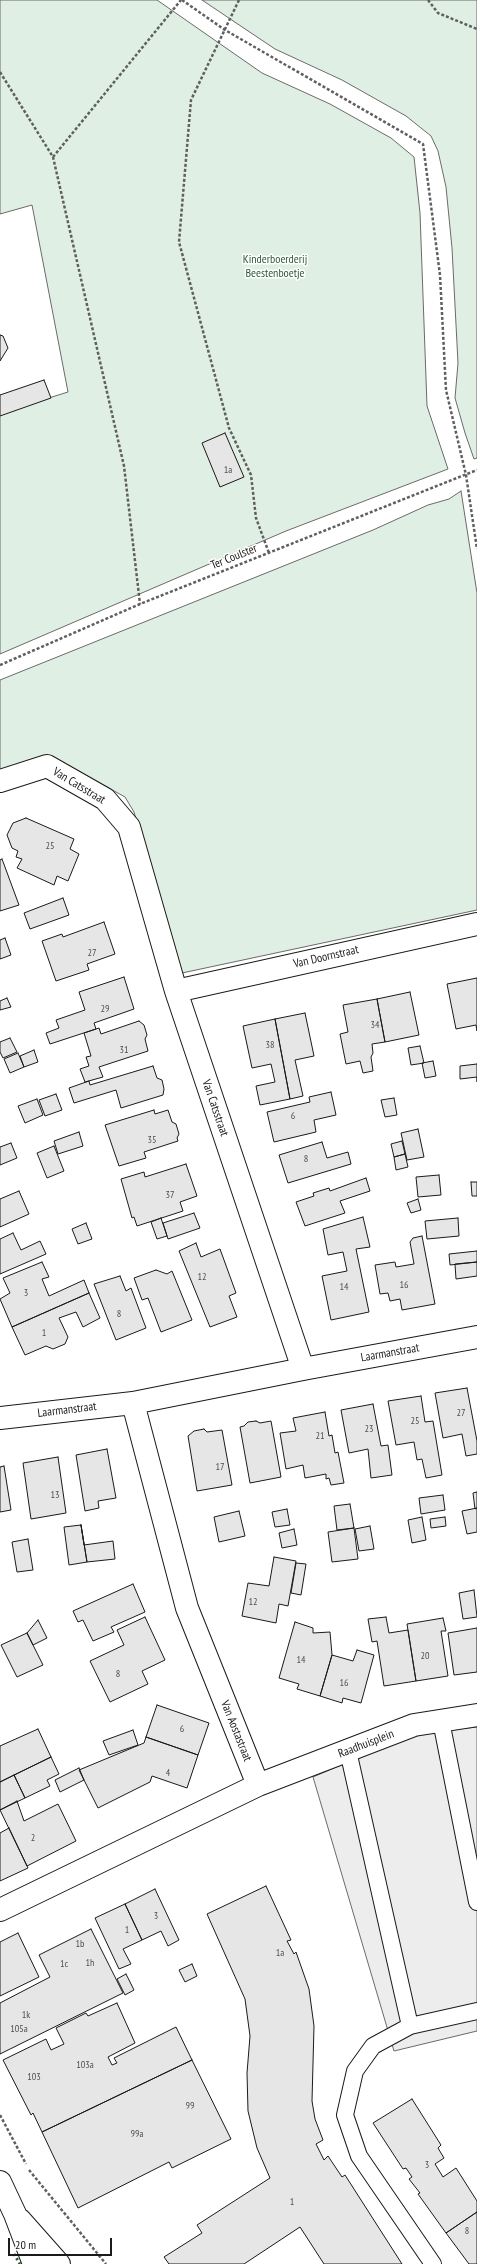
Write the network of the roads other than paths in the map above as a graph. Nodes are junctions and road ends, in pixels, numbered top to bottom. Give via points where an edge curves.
1 (0, 781) edge
2 (477, 924) edge
3 (176, 991) junction
4 (477, 1337) edge
5 (303, 1369) junction
6 (133, 1402) junction
7 (0, 1418) edge
8 (477, 1715) edge
9 (441, 1721) junction
10 (348, 1751) junction
11 (258, 1786) junction
12 (477, 1902) edge
13 (0, 1910) edge
14 (477, 2011) edge
15 (410, 2026) junction
16 (0, 2182) edge
17 (15, 2214) junction
18 (34, 2264) edge
19 (59, 2264) edge
20 (434, 2264) edge

1 - 3 street, Van Catsstraat via 47,766 105,799 129,827
2 - 3 street, Van Doornstraat
3 - 5 street, Van Catsstraat
4 - 5 street, Laarmanstraat
5 - 6 street
6 - 7 street, Laarmanstraat
6 - 11 street, Van Aostastraat via 187,1608
8 - 9 street, Raadhuisplein
9 - 10 street, Raadhuisplein via 414,1725
9 - 12 lane
10 - 11 street, Raadhuisplein
10 - 15 lane
11 - 13 street
14 - 15 lane
15 - 20 lane via 374,2046 355,2071 345,2114 358,2156
16 - 17 street
17 - 18 street
17 - 19 street

